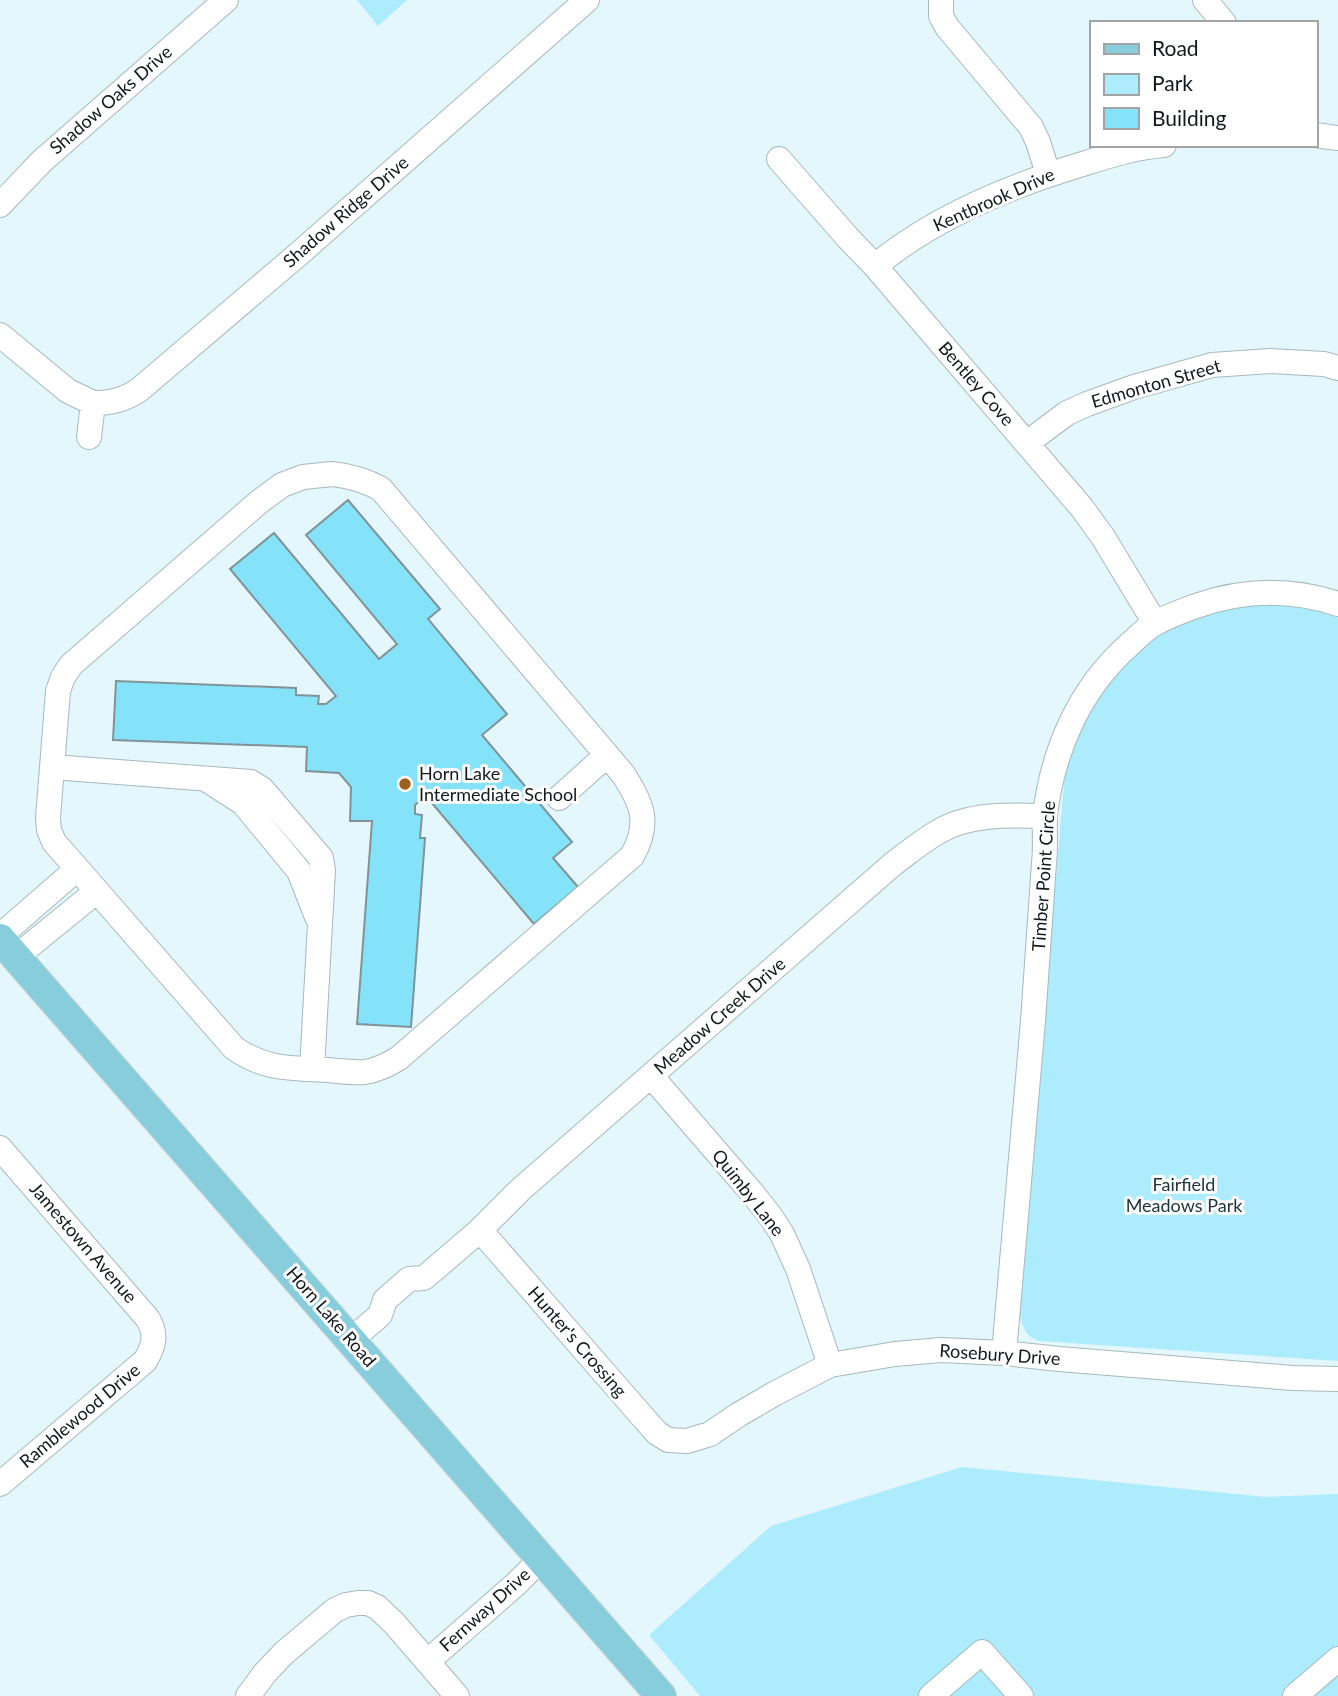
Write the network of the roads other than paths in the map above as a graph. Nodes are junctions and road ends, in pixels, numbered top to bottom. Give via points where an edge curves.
1 (226, 0) edge
2 (587, 0) edge
3 (941, 0) edge
4 (1205, 0) edge
5 (1222, 21) edge
6 (1317, 135) edge
7 (1338, 138) edge
8 (1152, 147) edge
9 (779, 159) dead end
10 (1048, 174) junction
11 (0, 205) edge
12 (875, 267) junction
13 (0, 335) edge
14 (1338, 368) edge
15 (93, 404) junction
16 (89, 437) dead end
17 (1027, 443) junction
18 (1338, 604) edge
19 (1155, 623) junction
20 (607, 755) junction
21 (52, 767) junction
22 (559, 797) dead end
23 (1045, 816) junction
24 (77, 869) junction
25 (97, 891) junction
26 (5, 948) edge
27 (312, 1069) junction
28 (652, 1077) junction
29 (0, 1148) edge
30 (480, 1230) junction
31 (351, 1340) junction
32 (153, 1343) joint
33 (1004, 1353) junction
34 (830, 1366) junction
35 (1338, 1379) edge
36 (682, 1441) joint
37 (0, 1484) edge
38 (541, 1559) junction
39 (1338, 1658) edge
40 (428, 1661) junction
41 (942, 1693) edge
42 (1298, 1695) edge
43 (248, 1696) edge
44 (457, 1696) edge
45 (661, 1696) edge
46 (1021, 1696) edge

1 - 11 street, Shadow Oaks Drive via 41,161
2 - 15 street, Shadow Ridge Drive via 139,390 127,398
3 - 10 street via 947,27 1031,127
4 - 5 street
6 - 7 street
8 - 10 street, Kentbrook Drive
9 - 12 street, Bentley Cove
10 - 12 street, Kentbrook Drive via 963,210 910,240
12 - 17 street, Bentley Cove
13 - 15 street via 68,391
14 - 17 street, Edmonton Street via 1270,361 1212,365 1087,404
15 - 16 street
17 - 19 street, Bentley Cove via 1103,537
18 - 19 street, Timber Point Circle via 1290,593 1242,594 1212,600
19 - 23 street, Timber Point Circle via 1120,652 1083,699 1056,761
20 - 21 street via 382,489 349,475 332,474 282,485 71,665 58,691
20 - 22 street
20 - 27 street via 641,807 641,833 632,856 400,1058 363,1072
21 - 24 street via 49,830
21 - 27 street via 204,778 243,803 299,871 320,924
23 - 28 street, Meadow Creek Drive via 980,818 940,830 893,864
23 - 33 street, Timber Point Circle via 1038,956
24 - 25 street
24 - 26 street
25 - 26 street
25 - 27 street via 234,1048 261,1063
26 - 31 main road, Horn Lake Road
28 - 30 street, Meadow Creek Drive
28 - 34 street, Quimby Lane via 782,1234
29 - 32 street, Jamestown Avenue via 148,1319
30 - 31 street, Meadow Creek Drive via 424,1278 409,1279 385,1300 380,1315
30 - 36 street, Hunter's Crossing via 657,1433 667,1440
31 - 38 main road, Horn Lake Road
32 - 37 street, Ramblewood Drive via 145,1361
33 - 34 street, Rosebury Drive via 942,1350
33 - 35 street, Rosebury Drive
34 - 36 street, Rosebury Drive via 710,1434
38 - 40 street, Fernway Drive
38 - 45 main road, Horn Lake Road
39 - 42 street
40 - 43 street via 377,1607 346,1605 294,1644
40 - 44 street
41 - 46 street via 982,1652

